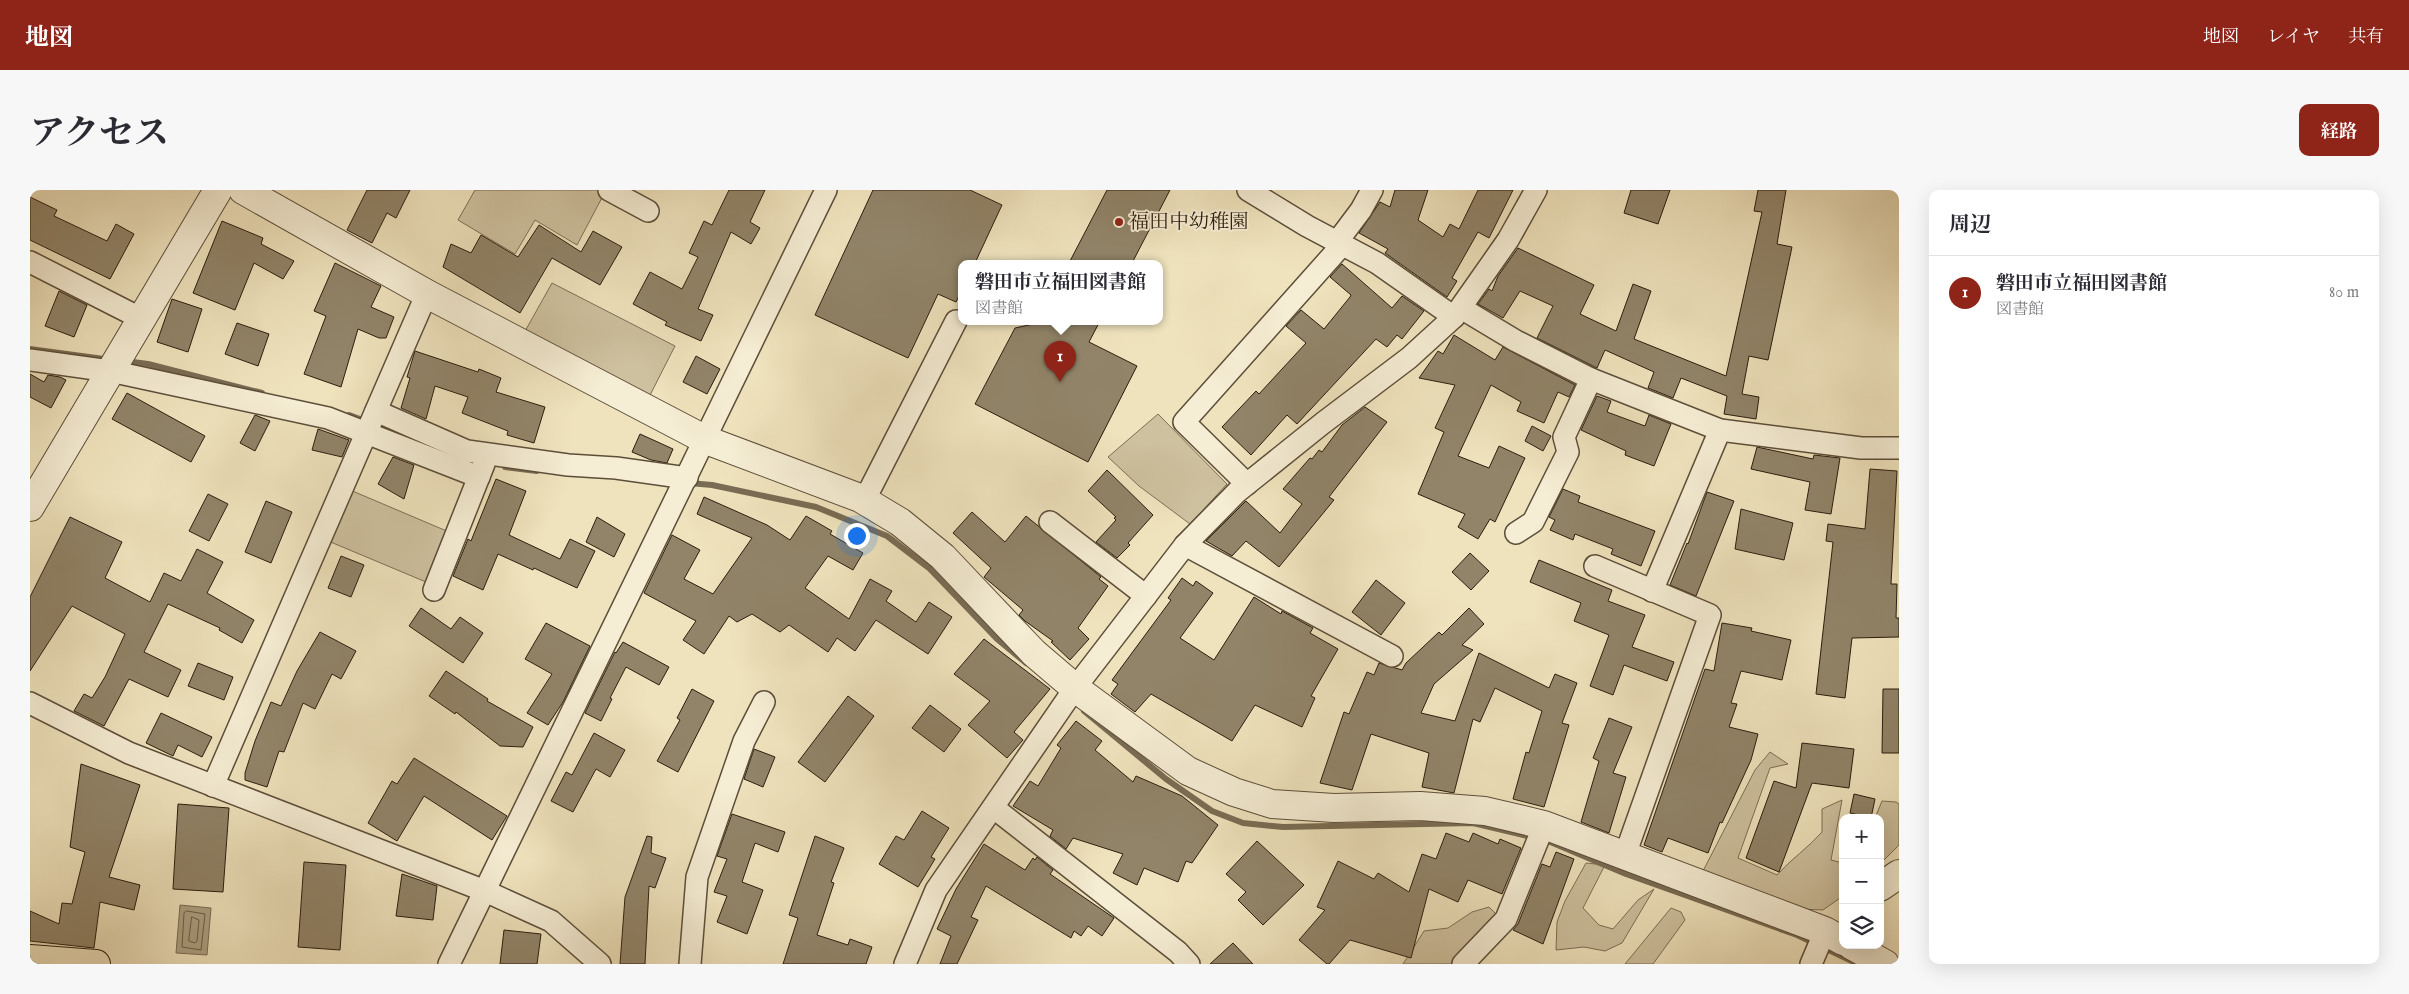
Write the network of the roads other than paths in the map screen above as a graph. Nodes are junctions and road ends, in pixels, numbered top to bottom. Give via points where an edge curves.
1 (218, 190) edge
2 (243, 190) edge
3 (609, 190) edge
4 (826, 190) edge
5 (1248, 190) edge
6 (1372, 190) edge
7 (1536, 190) edge
8 (648, 211) dead end
9 (1340, 243) junction
10 (30, 262) edge
11 (429, 295) junction
12 (1458, 312) junction
13 (140, 318) junction
14 (956, 321) dead end
15 (30, 360) edge
16 (110, 370) junction
17 (1591, 379) junction
18 (376, 411) junction
19 (1720, 430) junction
20 (366, 432) junction
21 (706, 440) junction
22 (1899, 448) edge
23 (488, 454) junction
24 (479, 477) junction
25 (687, 478) junction
26 (1247, 484) junction
27 (864, 501) junction
28 (30, 507) edge
29 (1050, 522) dead end
30 (1516, 533) dead end
31 (1185, 545) junction
32 (1595, 566) dead end
33 (434, 590) dead end
34 (1652, 591) junction
35 (1146, 596) junction
36 (1392, 656) dead end
37 (1075, 688) junction
38 (764, 702) dead end
39 (30, 703) edge
40 (213, 786) junction
41 (994, 808) junction
42 (1544, 824) junction
43 (1625, 855) junction
44 (1899, 874) edge
45 (1884, 884) edge
46 (485, 891) junction
47 (1837, 930) edge
48 (1858, 949) edge
49 (30, 959) edge
50 (96, 964) edge
51 (449, 964) edge
52 (600, 964) edge
53 (690, 964) edge
54 (905, 964) edge
55 (1189, 964) edge
56 (1463, 964) edge
57 (1811, 964) edge
58 (1885, 964) edge

1 - 13 street
2 - 11 street
3 - 8 street
4 - 21 street
5 - 9 street
6 - 9 street
7 - 12 street via 1508,240
9 - 12 street
9 - 26 street via 1184,422
10 - 13 street
11 - 18 street via 421,306
11 - 21 street
12 - 17 street
12 - 26 street via 1409,358
13 - 16 street
14 - 27 street
15 - 16 street
16 - 20 street via 328,418
16 - 28 street
17 - 19 street
17 - 30 street via 1564,437 1568,452 1533,522
18 - 20 street
18 - 23 street via 460,448
19 - 22 street via 1862,448
19 - 34 street
20 - 24 street
20 - 40 street
21 - 25 street
21 - 27 street
23 - 24 street
23 - 25 street
24 - 33 street
25 - 46 street
26 - 31 street
27 - 37 street via 900,522 943,557 1034,653
29 - 35 street
31 - 35 street
31 - 36 street
32 - 34 street
34 - 43 street via 1710,615
35 - 37 street
37 - 41 street
37 - 42 street via 1188,771 1234,792 1272,804 1334,808 1420,806 1485,811
38 - 53 street via 744,741 697,876
39 - 40 street via 128,753
40 - 46 street
41 - 54 street via 936,890
41 - 55 street
42 - 43 street
42 - 56 street via 1506,919
43 - 47 street
44 - 45 street
46 - 51 street
46 - 52 street via 551,921
47 - 57 street
48 - 58 street
49 - 50 main road

